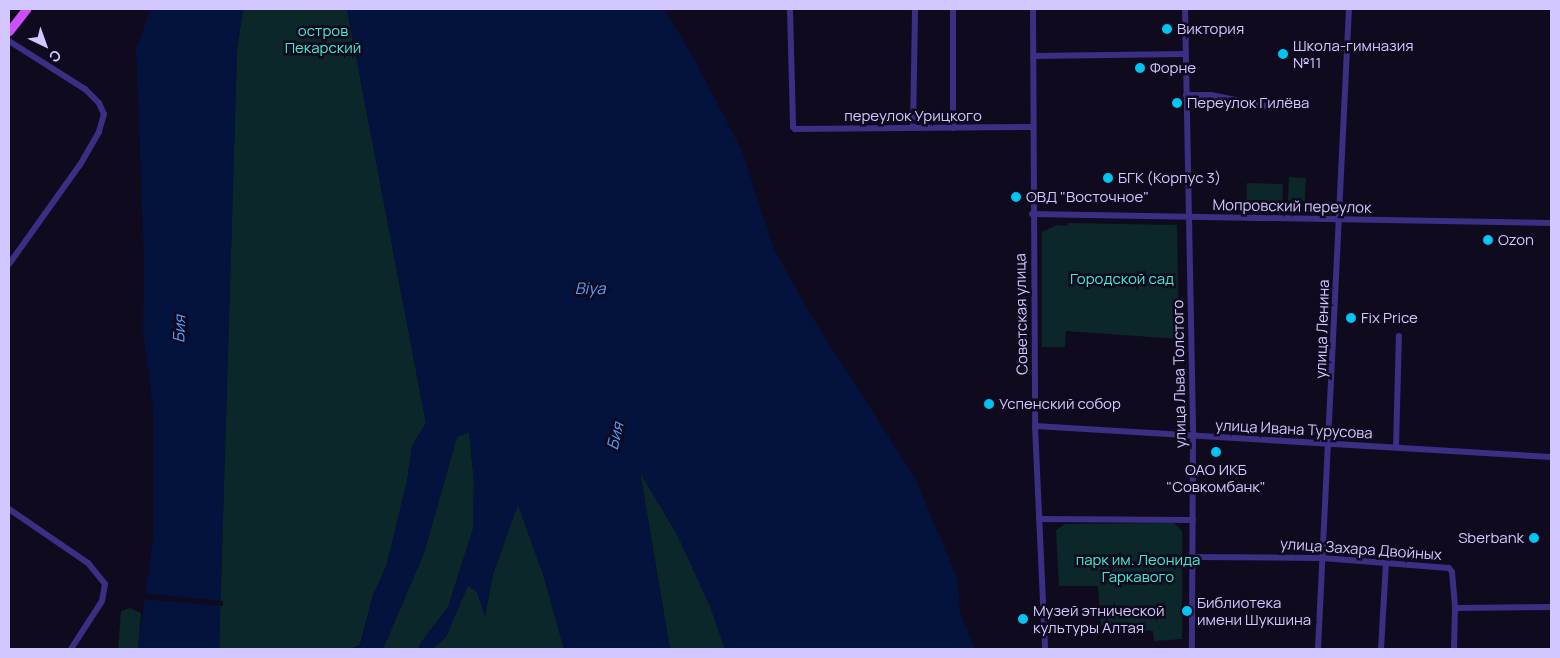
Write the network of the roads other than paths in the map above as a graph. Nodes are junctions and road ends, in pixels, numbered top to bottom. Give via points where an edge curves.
1 (26, 9) edge
2 (790, 9) edge
3 (915, 9) edge
4 (953, 9) edge
5 (1034, 9) edge
6 (1185, 9) edge
7 (1350, 9) edge
8 (9, 31) edge
9 (9, 42) edge
10 (1185, 54) junction
11 (1033, 56) junction
12 (1186, 95) junction
13 (1276, 108) dead end
14 (1033, 127) junction
15 (913, 128) junction
16 (953, 128) junction
17 (1032, 214) junction
18 (1188, 217) junction
19 (1339, 220) junction
20 (1551, 224) edge
21 (9, 264) edge
22 (1399, 336) dead end
23 (1035, 426) junction
24 (1193, 436) junction
25 (1330, 443) junction
26 (1396, 447) junction
27 (1551, 457) edge
28 (9, 509) edge
29 (1039, 519) junction
30 (1194, 520) junction
31 (1192, 557) junction
32 (1322, 558) junction
33 (1386, 563) junction
34 (1551, 606) edge
35 (1455, 608) junction
36 (71, 649) edge
37 (1045, 649) edge
38 (1192, 649) edge
39 (1318, 649) edge
40 (1381, 649) edge
41 (1454, 649) edge

1 - 8 main road
2 - 15 street, переулок Урицкого via 793,128
3 - 15 street
4 - 16 street
5 - 11 street, Советская улица
6 - 10 street, улица Льва Толстого
7 - 19 street, улица Ленина
9 - 21 street via 95,98 104,114 99,132
10 - 11 street
10 - 12 street, улица Льва Толстого
11 - 14 street, Советская улица
12 - 13 street via 1211,95
12 - 18 street, улица Льва Толстого
14 - 16 street, переулок Урицкого
14 - 17 street, Советская улица
15 - 16 street, переулок Урицкого
17 - 18 street, Мопровский переулок
17 - 23 street, Советская улица
18 - 19 street, Мопровский переулок
18 - 24 street, улица Льва Толстого
19 - 20 street, Мопровский переулок
19 - 25 street, улица Ленина
22 - 26 street
23 - 24 street, улица Ивана Турусова
23 - 29 street, Советская улица
24 - 25 street, улица Ивана Турусова
24 - 30 street, улица Льва Толстого
25 - 26 street, улица Ивана Турусова
25 - 32 street, улица Ленина
26 - 27 street, улица Ивана Турусова
28 - 36 street via 88,563 103,580 105,595
29 - 30 street
29 - 37 street, Советская улица
30 - 31 street, улица Льва Толстого
31 - 32 street, улица Захара Двойных
31 - 38 street, улица Льва Толстого
32 - 33 street, улица Захара Двойных
32 - 39 street, улица Ленина
33 - 35 street, улица Захара Двойных via 1452,569
33 - 40 street
34 - 35 street
35 - 41 street

